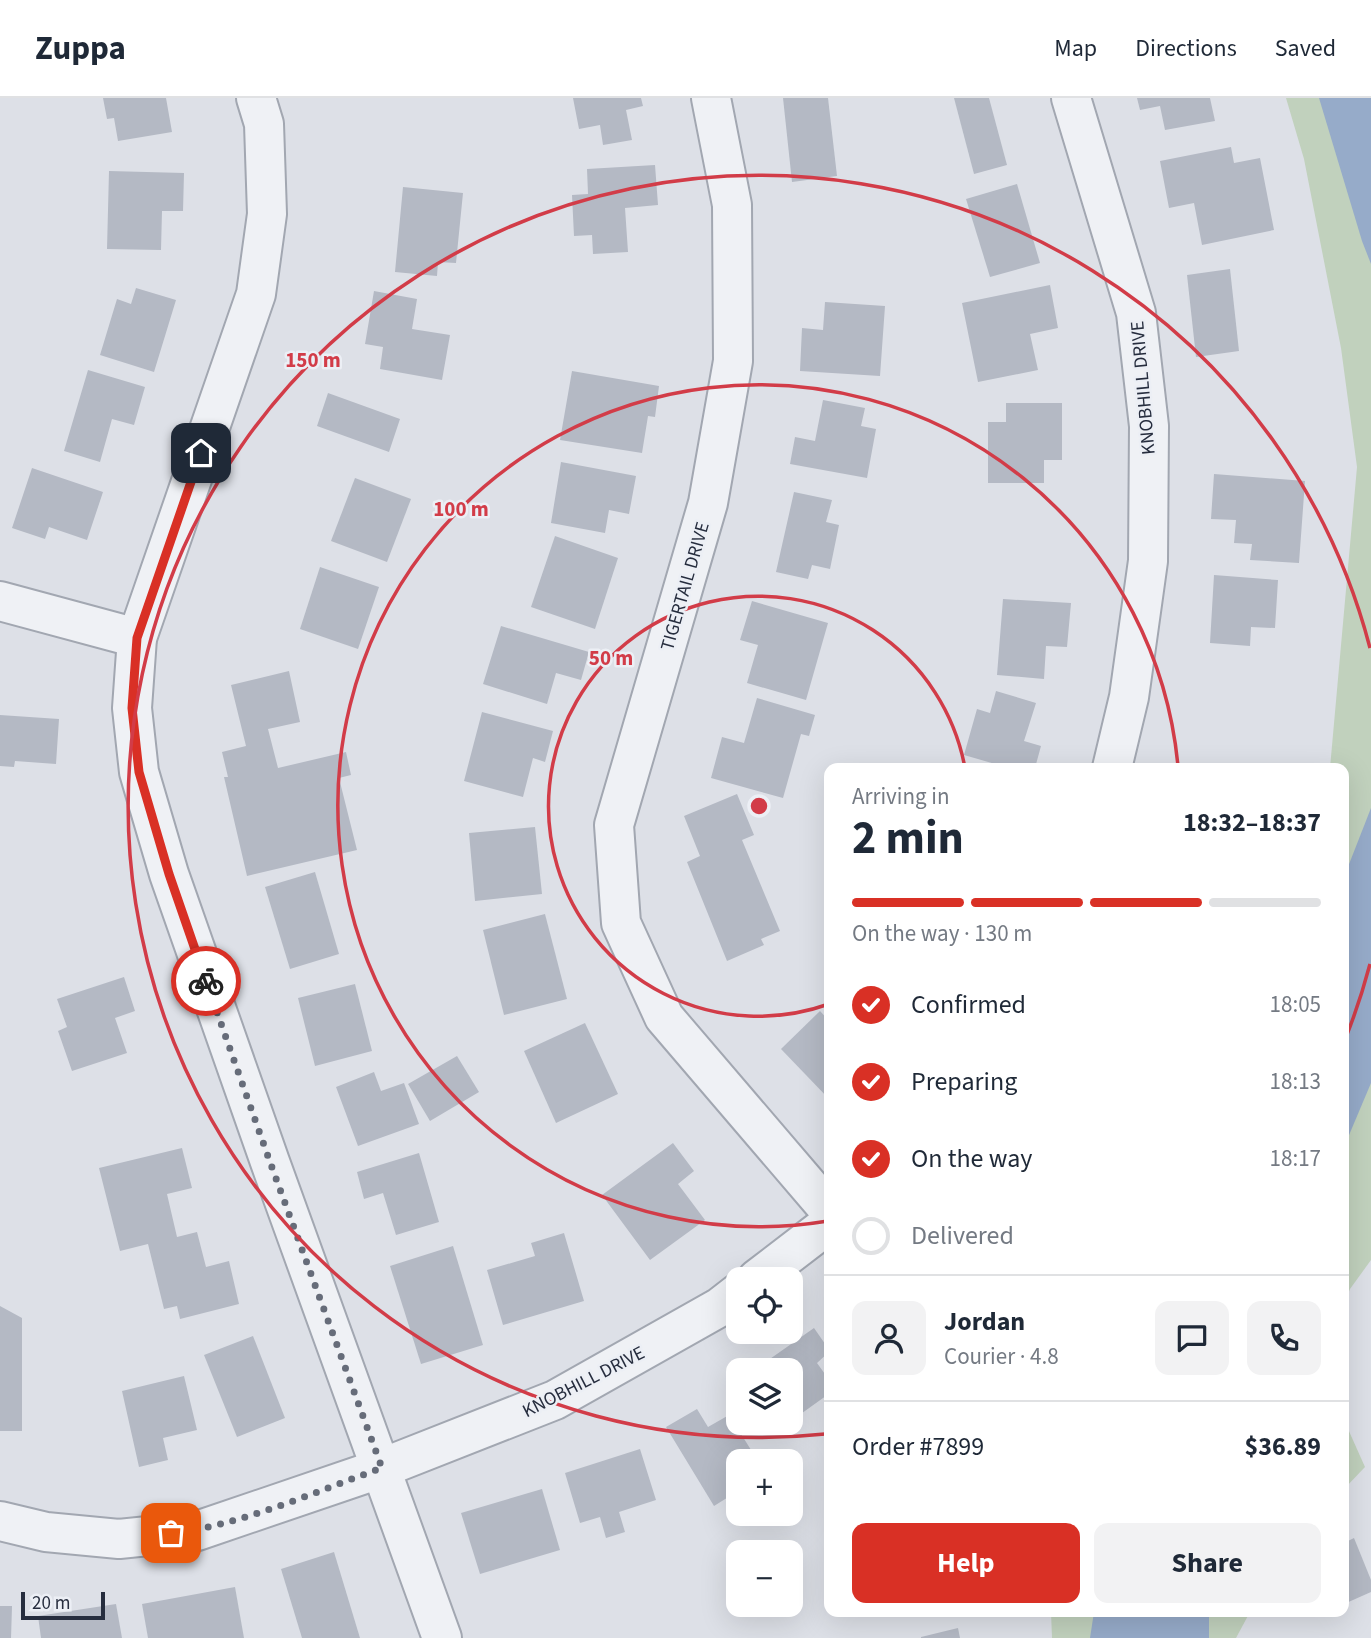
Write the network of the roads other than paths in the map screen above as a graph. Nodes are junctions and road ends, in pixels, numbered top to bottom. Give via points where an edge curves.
1 (256, 98) edge
2 (711, 98) edge
3 (1071, 98) edge
4 (0, 601) edge
5 (137, 638) junction
6 (1113, 763) edge
7 (824, 1203) edge
8 (824, 1228) edge
9 (773, 1267) edge
10 (726, 1302) edge
11 (382, 1468) junction
12 (0, 1521) edge
13 (442, 1638) edge

1 - 5 street via 264,124 267,214 256,294
2 - 7 street, TIGERTAIL DRIVE via 732,205 733,361 708,503 614,825 621,923 664,1017
3 - 6 street, KNOBHILL DRIVE via 1136,313 1149,426 1148,561 1129,697
4 - 5 street
5 - 11 street via 132,708 139,772 161,848
8 - 9 street
10 - 11 street, KNOBHILL DRIVE via 555,1400
11 - 12 street, KNOBHILL DRIVE via 197,1531 119,1539 46,1532
11 - 13 street

